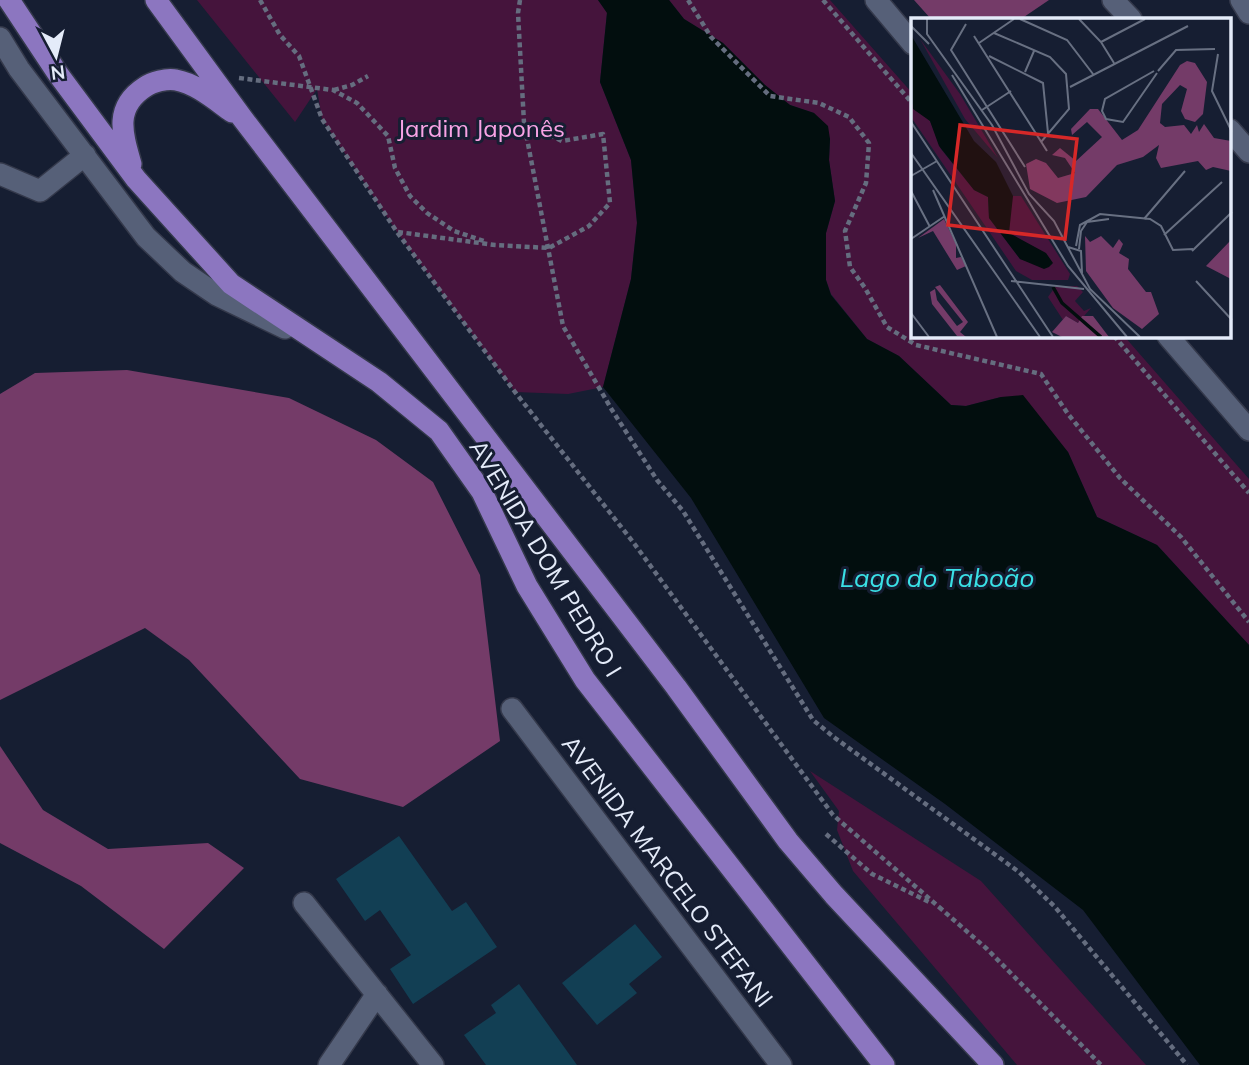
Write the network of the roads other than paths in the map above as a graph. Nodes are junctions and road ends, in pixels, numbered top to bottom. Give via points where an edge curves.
1 (9, 0) edge
2 (156, 0) edge
3 (876, 0) edge
4 (1113, 0) edge
5 (1241, 0) edge
6 (1249, 13) edge
7 (1130, 18) edge
8 (0, 38) edge
9 (911, 42) edge
10 (243, 119) junction
11 (1232, 132) edge
12 (1249, 152) edge
13 (85, 155) junction
14 (0, 174) edge
15 (136, 179) junction
16 (1170, 338) edge
17 (332, 351) junction
18 (1249, 430) edge
19 (512, 709) dead end
20 (304, 903) dead end
21 (377, 994) junction
22 (992, 1064) edge
23 (329, 1065) edge
24 (433, 1065) edge
25 (781, 1065) edge
26 (884, 1065) edge

1 - 15 main road, AVENIDA DOM PEDRO I
2 - 10 main road, AVENIDA DOM PEDRO I
3 - 9 street
4 - 7 street
5 - 6 street
8 - 13 street
10 - 15 main road via 191,85 173,79 149,84 133,95 123,113 123,137
10 - 22 main road, AVENIDA DOM PEDRO I via 788,841
11 - 12 street
13 - 14 street via 40,191
13 - 17 street via 146,237 183,272 217,296
15 - 17 main road, AVENIDA DOM PEDRO I via 231,284
16 - 18 street
17 - 26 main road, AVENIDA DOM PEDRO I via 439,431 482,492 527,586 585,680
19 - 25 street, AVENIDA MARCELO STEFANI
20 - 21 street
21 - 23 street
21 - 24 street

